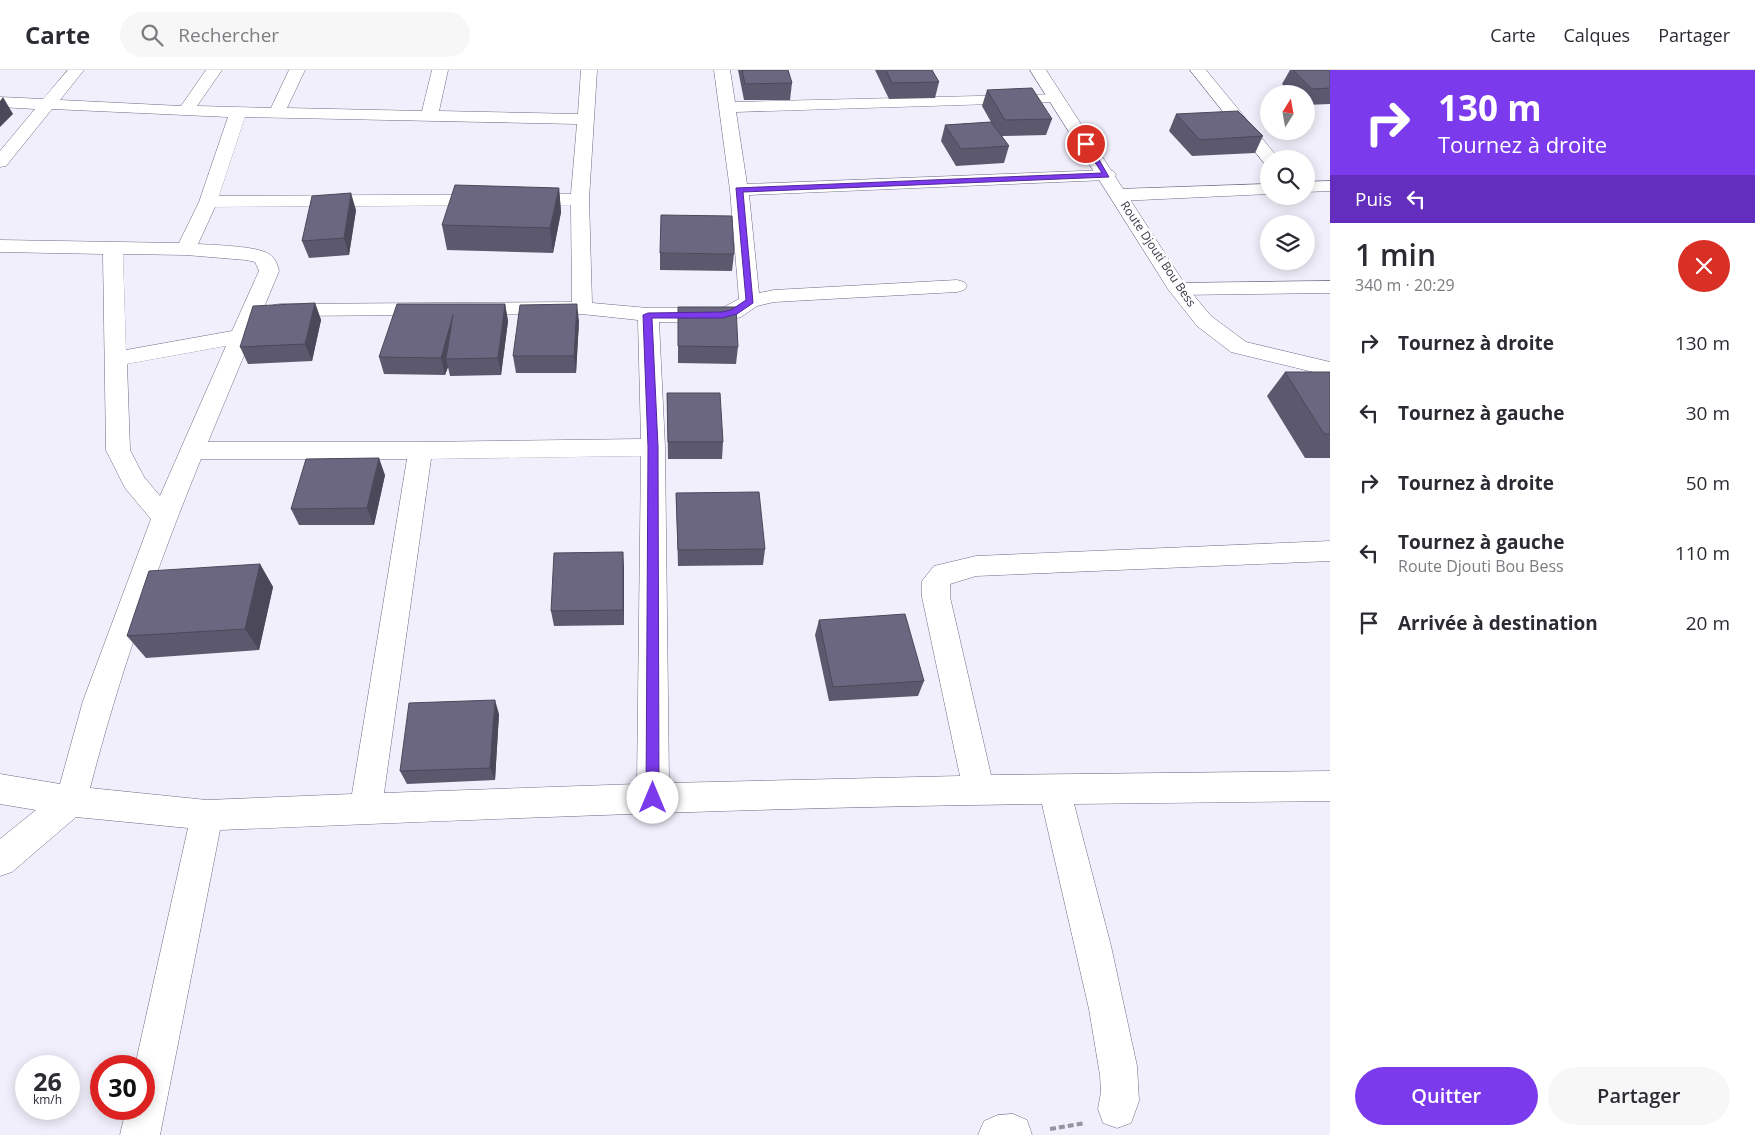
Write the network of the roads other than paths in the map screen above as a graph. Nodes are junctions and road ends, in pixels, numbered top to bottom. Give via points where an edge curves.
1 (76, 70) edge
2 (214, 70) edge
3 (297, 70) edge
4 (440, 70) edge
5 (589, 70) edge
6 (722, 70) edge
7 (1038, 70) edge
8 (1198, 70) edge
9 (1055, 97) junction
10 (0, 102) edge
11 (48, 105) junction
12 (728, 107) junction
13 (186, 111) junction
14 (238, 112) junction
15 (276, 114) junction
16 (428, 117) junction
17 (585, 119) junction
18 (1263, 150) edge
19 (0, 162) edge
20 (1107, 175) junction
21 (1330, 186) edge
22 (1315, 187) edge
23 (1260, 189) edge
24 (739, 190) junction
25 (1119, 196) junction
26 (580, 199) junction
27 (208, 202) junction
28 (0, 246) edge
29 (113, 248) junction
30 (186, 249) junction
31 (957, 286) dead end
32 (1330, 287) edge
33 (1178, 290) junction
34 (750, 301) junction
35 (582, 308) junction
36 (251, 310) junction
37 (648, 315) junction
38 (240, 338) junction
39 (116, 359) junction
40 (1330, 369) edge
41 (653, 447) junction
42 (194, 450) junction
43 (420, 451) junction
44 (164, 516) junction
45 (1330, 551) edge
46 (1330, 786) edge
47 (0, 789) edge
48 (1054, 789) junction
49 (979, 790) junction
50 (653, 798) junction
51 (71, 801) junction
52 (366, 808) junction
53 (207, 815) junction
54 (0, 860) edge
55 (1117, 1109) road end
56 (140, 1135) edge

1 - 11 street
2 - 13 street
3 - 15 street
4 - 16 street
5 - 17 street
6 - 12 street
7 - 9 street, Route Djouti Bou Bess
8 - 18 street
9 - 12 street
9 - 20 street, Route Djouti Bou Bess
10 - 11 street
11 - 13 street
11 - 19 street
12 - 24 street
13 - 14 street
14 - 15 street
14 - 27 street
15 - 16 street
16 - 17 street
17 - 26 street
20 - 24 street
20 - 25 street, Route Djouti Bou Bess
21 - 22 street
23 - 25 street
24 - 34 street
25 - 33 street, Route Djouti Bou Bess
26 - 27 street
26 - 35 street
27 - 30 street
28 - 29 street
29 - 30 street
29 - 39 street
30 - 36 street via 246,254 265,261 268,271
31 - 34 street via 805,293
32 - 33 street
33 - 40 street, Route Djouti Bou Bess via 1204,321 1239,348
34 - 37 street via 734,312 722,315
35 - 36 street
35 - 37 street
36 - 38 street
37 - 41 street
38 - 39 street
38 - 42 street
39 - 44 street via 118,450 134,482
41 - 43 street
41 - 50 street
42 - 43 street
42 - 44 street
43 - 52 street
44 - 51 street via 98,702
45 - 49 street via 976,566 943,573 936,581 936,597
46 - 48 street
47 - 51 street
48 - 49 street
48 - 55 street via 1106,995 1120,1083 1121,1098
49 - 50 street
50 - 52 street
51 - 53 street
51 - 54 street
52 - 53 street
53 - 56 street

